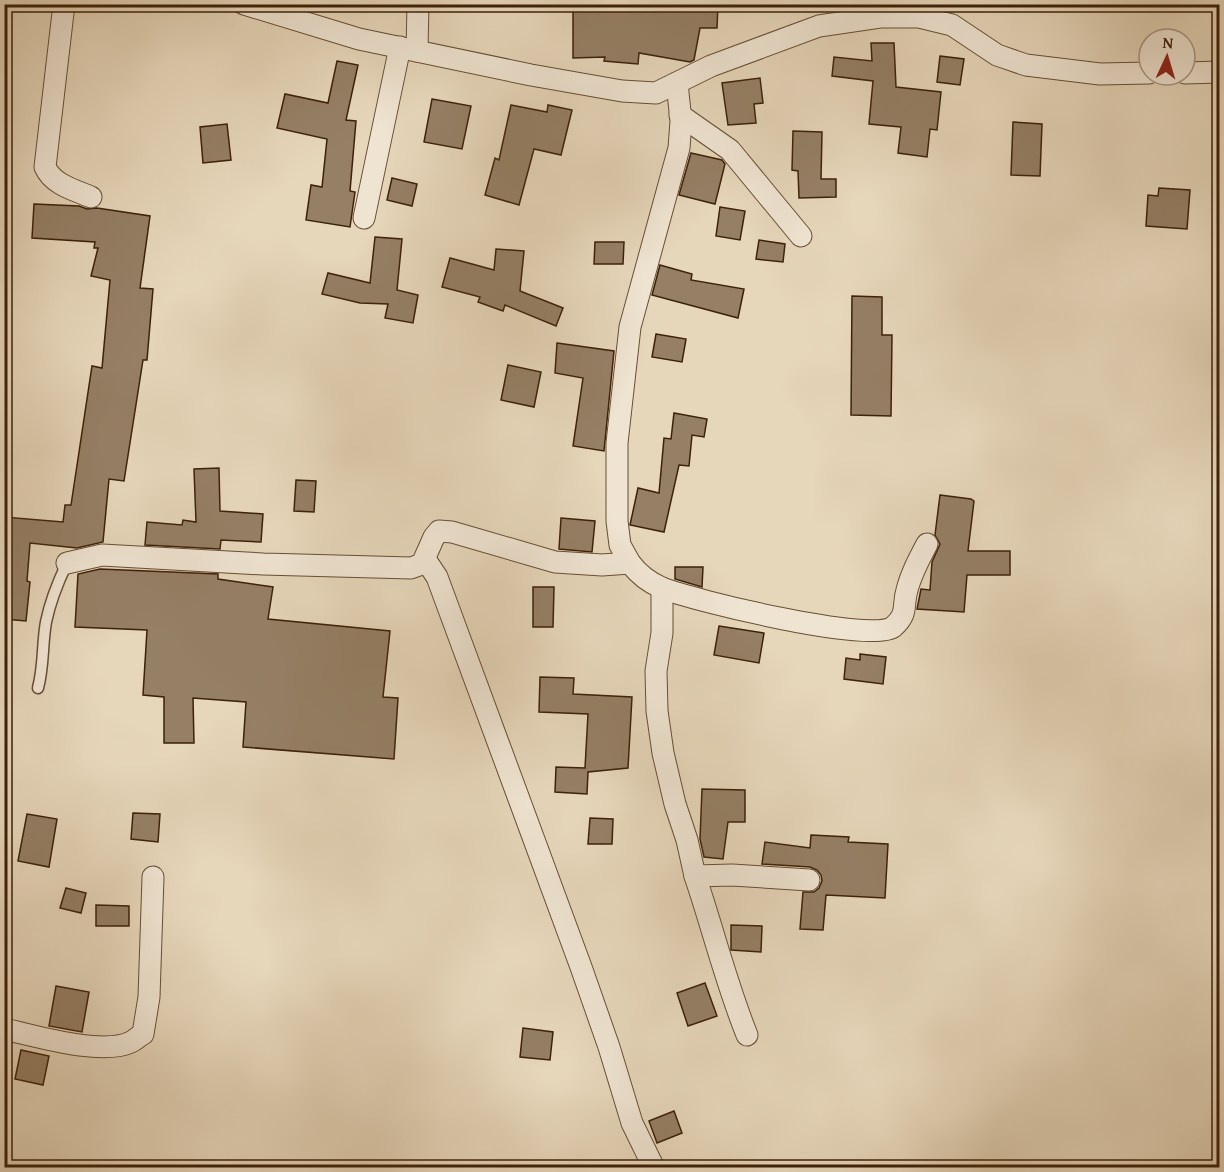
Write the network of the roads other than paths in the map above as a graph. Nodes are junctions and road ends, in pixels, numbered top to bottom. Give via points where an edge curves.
1 (64, 4) edge
2 (244, 4) edge
3 (418, 4) edge
4 (409, 49) junction
5 (1220, 72) edge
6 (1137, 73) edge
7 (1197, 73) edge
8 (677, 83) junction
9 (680, 115) junction
10 (91, 197) dead end
11 (364, 218) dead end
12 (801, 236) dead end
13 (927, 544) dead end
14 (425, 559) junction
15 (67, 563) joint
16 (630, 563) junction
17 (662, 588) junction
18 (38, 688) dead end
19 (695, 876) junction
20 (153, 877) dead end
21 (810, 880) dead end
22 (4, 1029) edge
23 (747, 1035) dead end
24 (654, 1167) edge

1 - 10 street via 45,167 55,181
2 - 4 street via 359,39
3 - 4 street
4 - 8 street via 622,91 656,93
4 - 11 street
5 - 7 street
6 - 8 street via 1100,74 1026,65 997,55 952,25 919,17 880,17 819,26 711,66
8 - 9 street
9 - 12 street via 730,150
9 - 16 street via 679,148 630,327 617,454 617,521 620,545
13 - 17 street via 906,593 905,611 891,628 877,632 775,617
14 - 15 street via 411,568 102,555
14 - 16 street via 439,531 555,562
14 - 24 street via 437,577 585,977 632,1123
15 - 18 lane via 46,622
16 - 17 street via 642,578
17 - 19 street via 657,711 672,794
19 - 21 street
19 - 23 street via 730,994
20 - 22 street via 149,997 143,1034 131,1043 106,1047

